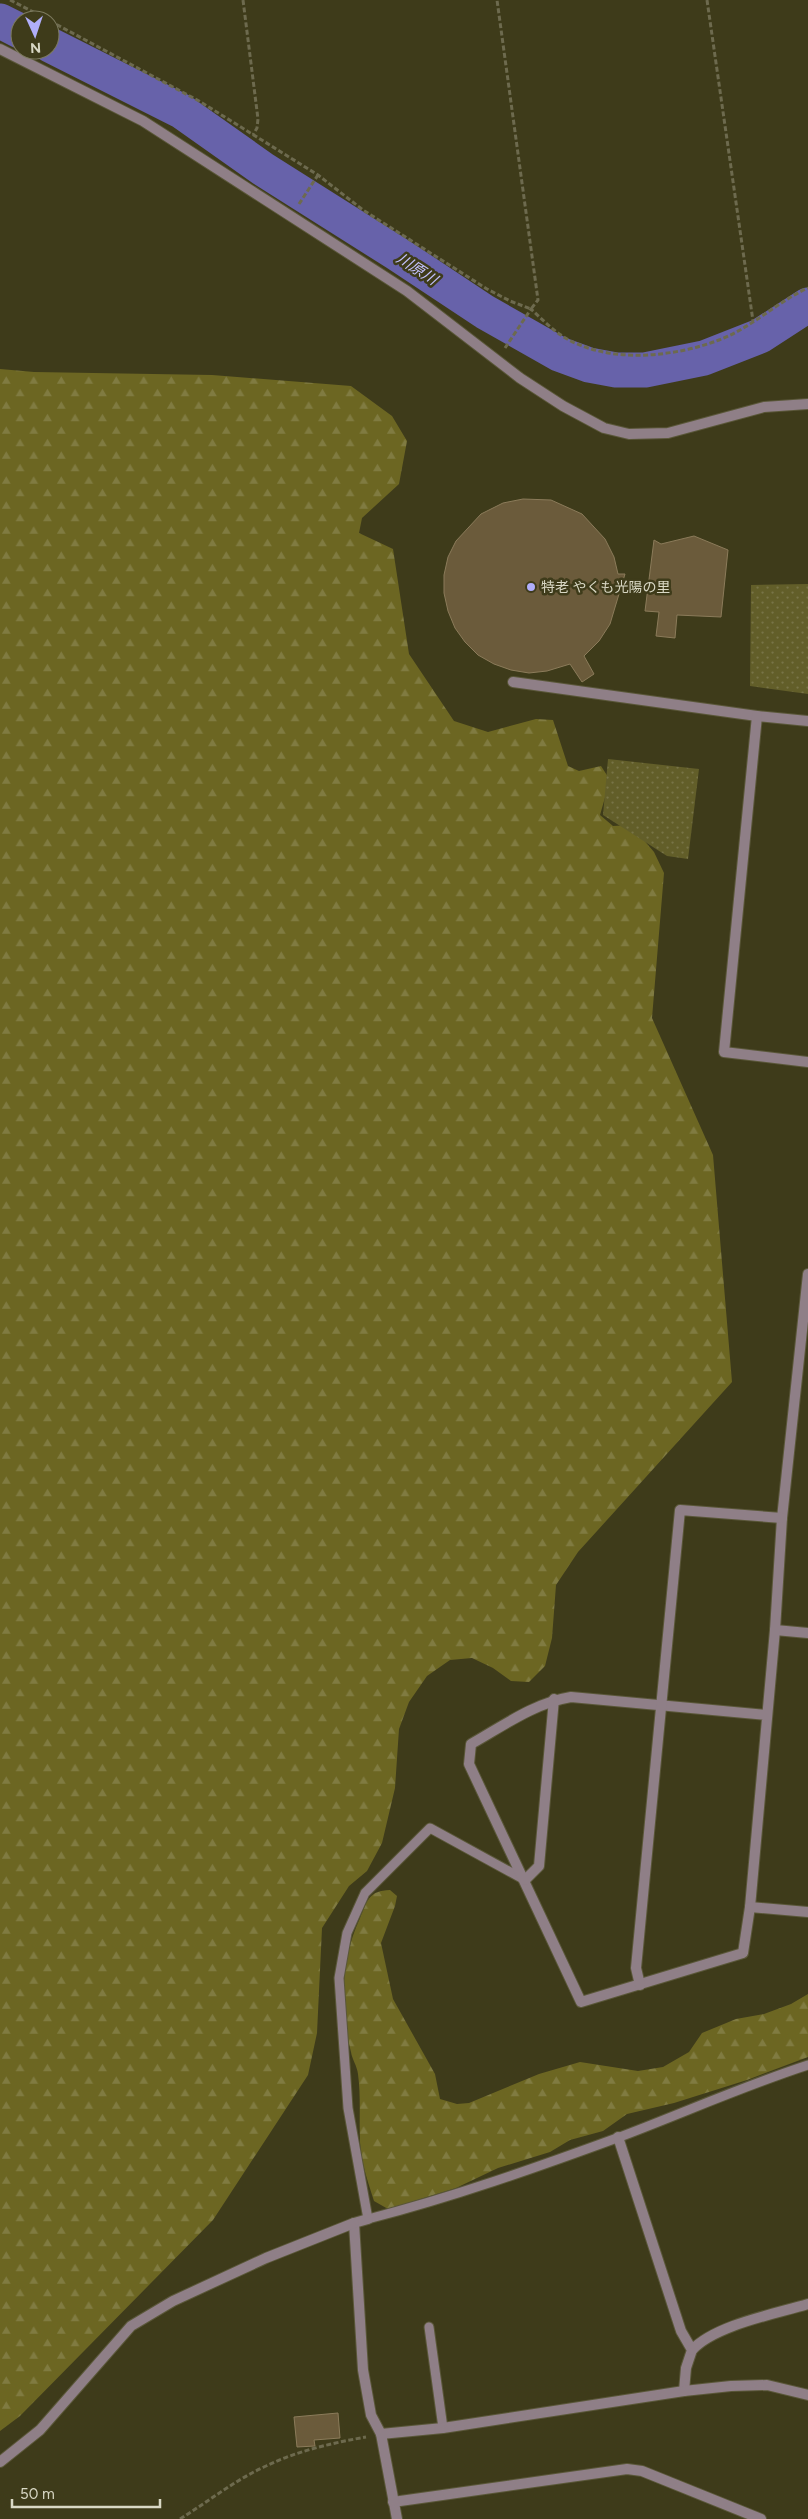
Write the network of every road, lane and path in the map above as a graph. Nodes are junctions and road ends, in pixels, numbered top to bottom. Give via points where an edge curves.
1 (10, 0) edge
2 (242, 0) edge
3 (497, 0) edge
4 (707, 0) edge
5 (30, 10) edge
6 (60, 26) edge
7 (0, 49) edge
8 (253, 135) junction
9 (317, 177) junction
10 (298, 206) dead end
11 (808, 288) edge
12 (531, 309) junction
13 (753, 322) junction
14 (506, 348) dead end
15 (808, 404) edge
16 (513, 682) dead end
17 (758, 716) junction
18 (808, 721) edge
19 (808, 1062) edge
20 (808, 1274) edge
21 (804, 1348) edge
22 (782, 1518) junction
23 (775, 1630) junction
24 (808, 1633) edge
25 (554, 1700) junction
26 (661, 1704) junction
27 (766, 1715) junction
28 (525, 1880) junction
29 (750, 1907) junction
30 (808, 1912) edge
31 (640, 1985) junction
32 (808, 2065) edge
33 (618, 2137) junction
34 (368, 2219) junction
35 (354, 2223) junction
36 (808, 2304) edge
37 (429, 2327) dead end
38 (692, 2350) junction
39 (684, 2391) junction
40 (808, 2395) edge
41 (443, 2428) junction
42 (381, 2434) junction
43 (0, 2462) edge
44 (392, 2502) junction
45 (180, 2519) edge
46 (397, 2519) edge
47 (760, 2519) edge

1 - 5 path
2 - 8 path via 258,119
3 - 12 path via 538,300
4 - 13 path
6 - 8 path via 147,72
7 - 15 street via 142,121 407,291 520,378 604,428 637,434 668,433 764,407
8 - 9 path
9 - 10 path
9 - 12 path via 486,289
11 - 13 path
12 - 13 path via 556,332 579,345 606,353 636,355 672,352 719,340
12 - 14 path
16 - 17 street
17 - 18 street
17 - 19 street via 724,1052
20 - 21 street
21 - 22 street
22 - 23 street
22 - 26 street via 680,1510
23 - 24 street
23 - 27 street
25 - 26 street via 571,1697
25 - 28 street via 539,1866
25 - 28 street via 532,1708 471,1744 469,1764
26 - 27 street
26 - 31 street via 636,1968
27 - 29 street
28 - 31 street via 581,2002
28 - 34 lane via 430,1828 365,1893 347,1933 339,1978 348,2108
29 - 30 street
29 - 31 street via 742,1953
32 - 33 lane
33 - 34 lane via 445,2199
33 - 38 street via 681,2331
34 - 35 street
35 - 42 street via 363,2370 371,2415
35 - 43 street via 173,2301 131,2326 40,2430
36 - 38 street via 716,2332
37 - 41 lane
38 - 39 street
39 - 40 street via 766,2385
39 - 41 street
41 - 42 street
42 - 44 street
42 - 45 path via 342,2441 267,2465
44 - 46 street
44 - 47 street via 627,2470 642,2471

